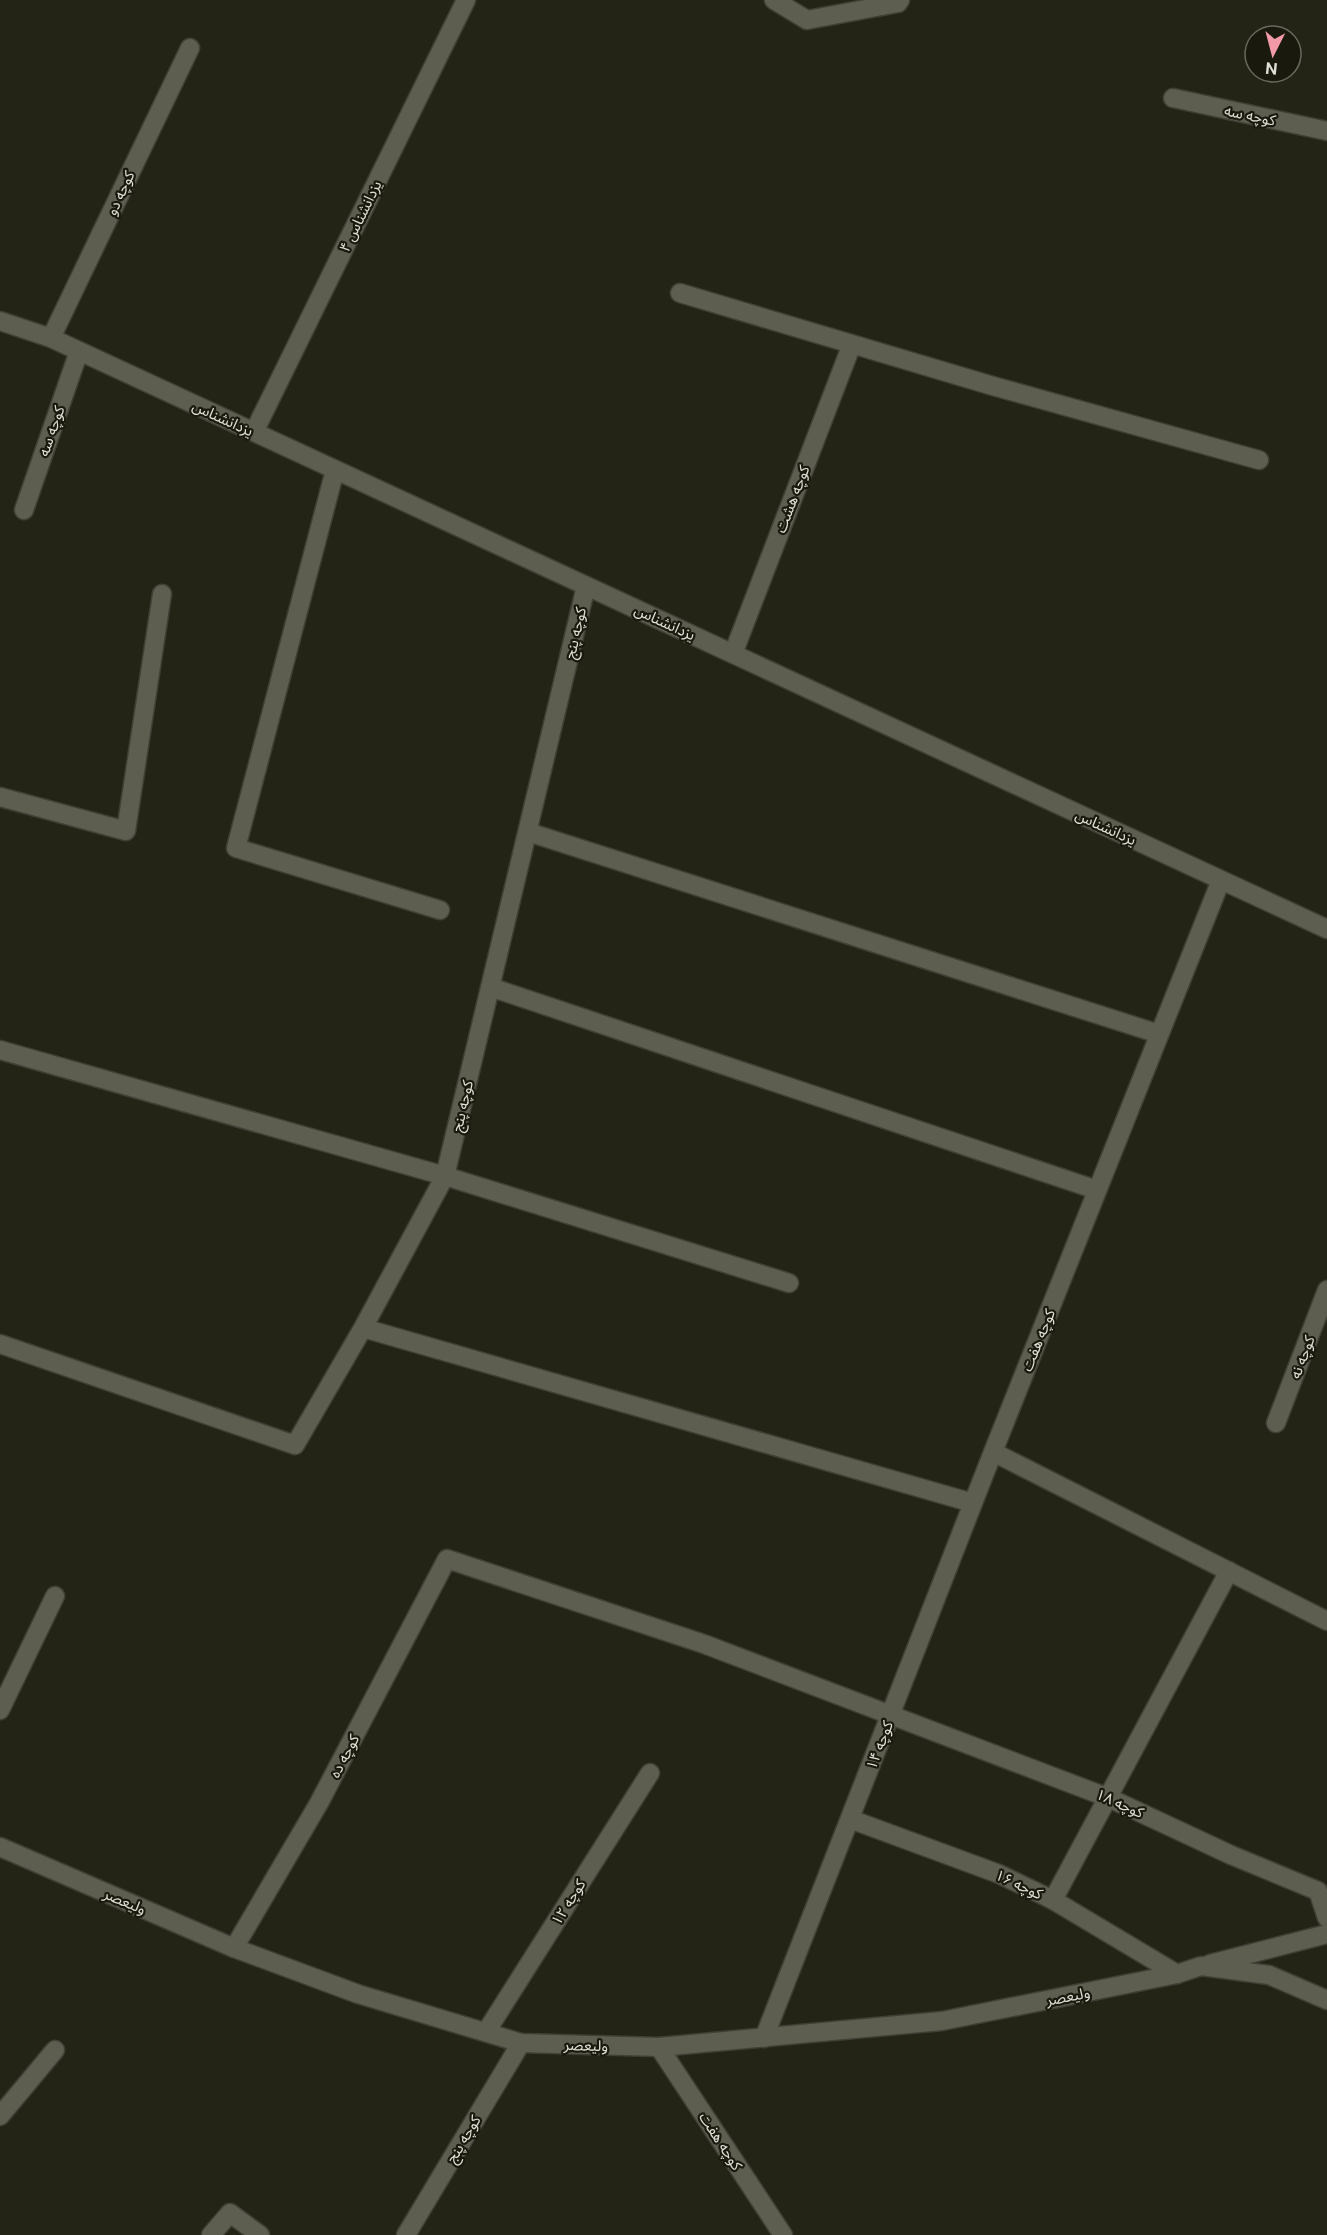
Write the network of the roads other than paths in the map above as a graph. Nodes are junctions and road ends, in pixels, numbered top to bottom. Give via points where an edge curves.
1 (466, 0) edge
2 (774, 0) edge
3 (900, 0) edge
4 (190, 48) dead end
5 (1173, 98) dead end
6 (1327, 131) edge
7 (680, 293) dead end
8 (0, 321) edge
9 (51, 338) junction
10 (852, 344) junction
11 (79, 351) junction
12 (254, 432) junction
13 (1259, 460) dead end
14 (335, 470) junction
15 (24, 510) dead end
16 (586, 586) junction
17 (162, 594) dead end
18 (733, 654) junction
19 (0, 797) edge
20 (528, 832) junction
21 (1221, 880) junction
22 (440, 910) dead end
23 (1327, 929) edge
24 (490, 987) junction
25 (1159, 1034) junction
26 (0, 1050) edge
27 (446, 1176) junction
28 (1097, 1190) junction
29 (789, 1283) dead end
30 (1327, 1290) edge
31 (363, 1328) junction
32 (0, 1344) edge
33 (1276, 1423) dead end
34 (993, 1452) junction
35 (974, 1503) junction
36 (447, 1559) joint
37 (1229, 1571) junction
38 (55, 1596) dead end
39 (1327, 1621) edge
40 (0, 1710) edge
41 (891, 1715) junction
42 (650, 1773) dead end
43 (1109, 1798) junction
44 (850, 1819) junction
45 (0, 1847) edge
46 (1053, 1900) junction
47 (1327, 1918) edge
48 (1327, 1934) edge
49 (234, 1948) junction
50 (1201, 1966) junction
51 (1177, 1974) junction
52 (1327, 2000) edge
53 (486, 2032) junction
54 (764, 2037) junction
55 (521, 2043) junction
56 (659, 2047) junction
57 (55, 2050) dead end
58 (0, 2116) edge
59 (211, 2235) edge
60 (260, 2235) edge
61 (406, 2235) edge
62 (783, 2235) edge

1 - 12 street, یزدانشناس ۴
2 - 3 street via 807,20
4 - 9 street, کوچه دو
5 - 6 street, کوچه سه
7 - 10 street
8 - 9 street, یزدانشناس
9 - 11 street, یزدانشناس
10 - 13 street
10 - 18 street, کوچه هشت
11 - 12 street, یزدانشناس
11 - 15 street, کوچه سه
12 - 14 street, یزدانشناس
14 - 16 street, یزدانشناس
14 - 22 street via 236,848
16 - 18 street, یزدانشناس
16 - 20 street, کوچه پنج
17 - 19 street via 126,831
18 - 21 street, یزدانشناس
20 - 24 street, کوچه پنج
20 - 25 street
21 - 23 street, یزدانشناس
21 - 25 street, کوچه هفت
24 - 27 street, کوچه پنج
24 - 28 street
25 - 28 street, کوچه هفت
26 - 27 street
27 - 29 street
27 - 31 street, کوچه پنج
28 - 34 street, کوچه هفت
30 - 33 street, کوچه نه
31 - 32 street, کوچه پنج via 295,1445
31 - 35 street
34 - 35 street, کوچه ۱۴
34 - 37 street
35 - 41 street, کوچه ۱۴
36 - 41 street, کوچه ۱۸ via 704,1644
36 - 49 street, کوچه ده via 319,1803
37 - 39 street
37 - 43 street
38 - 40 street
41 - 43 street, کوچه ۱۸
41 - 44 street, کوچه ۱۴
42 - 53 street, کوچه ۱۲
43 - 46 street
43 - 47 street, کوچه ۱۸ via 1318,1891
44 - 46 street, کوچه ۱۶ via 999,1874
44 - 54 street, کوچه ۱۴
45 - 49 street, ولیعصر
46 - 51 street, کوچه ۱۶
48 - 50 street, ولیعصر
49 - 53 street, ولیعصر via 358,1994
50 - 51 street, ولیعصر
50 - 52 street, ولیعصر via 1269,1976
51 - 54 street, ولیعصر via 942,2021
53 - 55 street, ولیعصر
54 - 56 street, ولیعصر
55 - 56 street, ولیعصر
55 - 61 street, کوچه پنج
56 - 62 street, کوچه هفت
57 - 58 street
59 - 60 street via 230,2213

